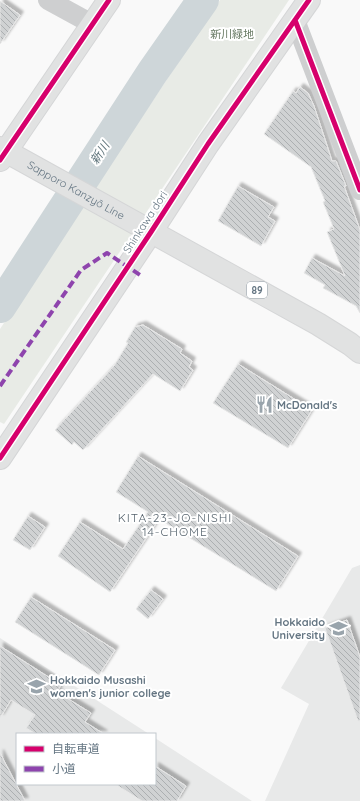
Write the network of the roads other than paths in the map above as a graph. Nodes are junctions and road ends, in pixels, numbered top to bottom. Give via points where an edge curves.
1 (48, 0) edge
2 (109, 0) edge
3 (309, 0) edge
4 (295, 20) junction
5 (92, 24) junction
6 (2, 153) edge
7 (355, 161) edge
8 (360, 190) edge
9 (151, 232) junction
10 (360, 352) edge
11 (0, 458) edge

1 - 5 street
2 - 5 street
3 - 4 street, Shinkawa dori
4 - 7 street
4 - 9 street, Shinkawa dori via 208,144
5 - 6 street
6 - 9 street, Sapporo Kanzyō Line / 89
7 - 8 street
9 - 10 street, Sapporo Kanzyō Line / 89 via 318,324
9 - 11 street, Shinkawa dori

